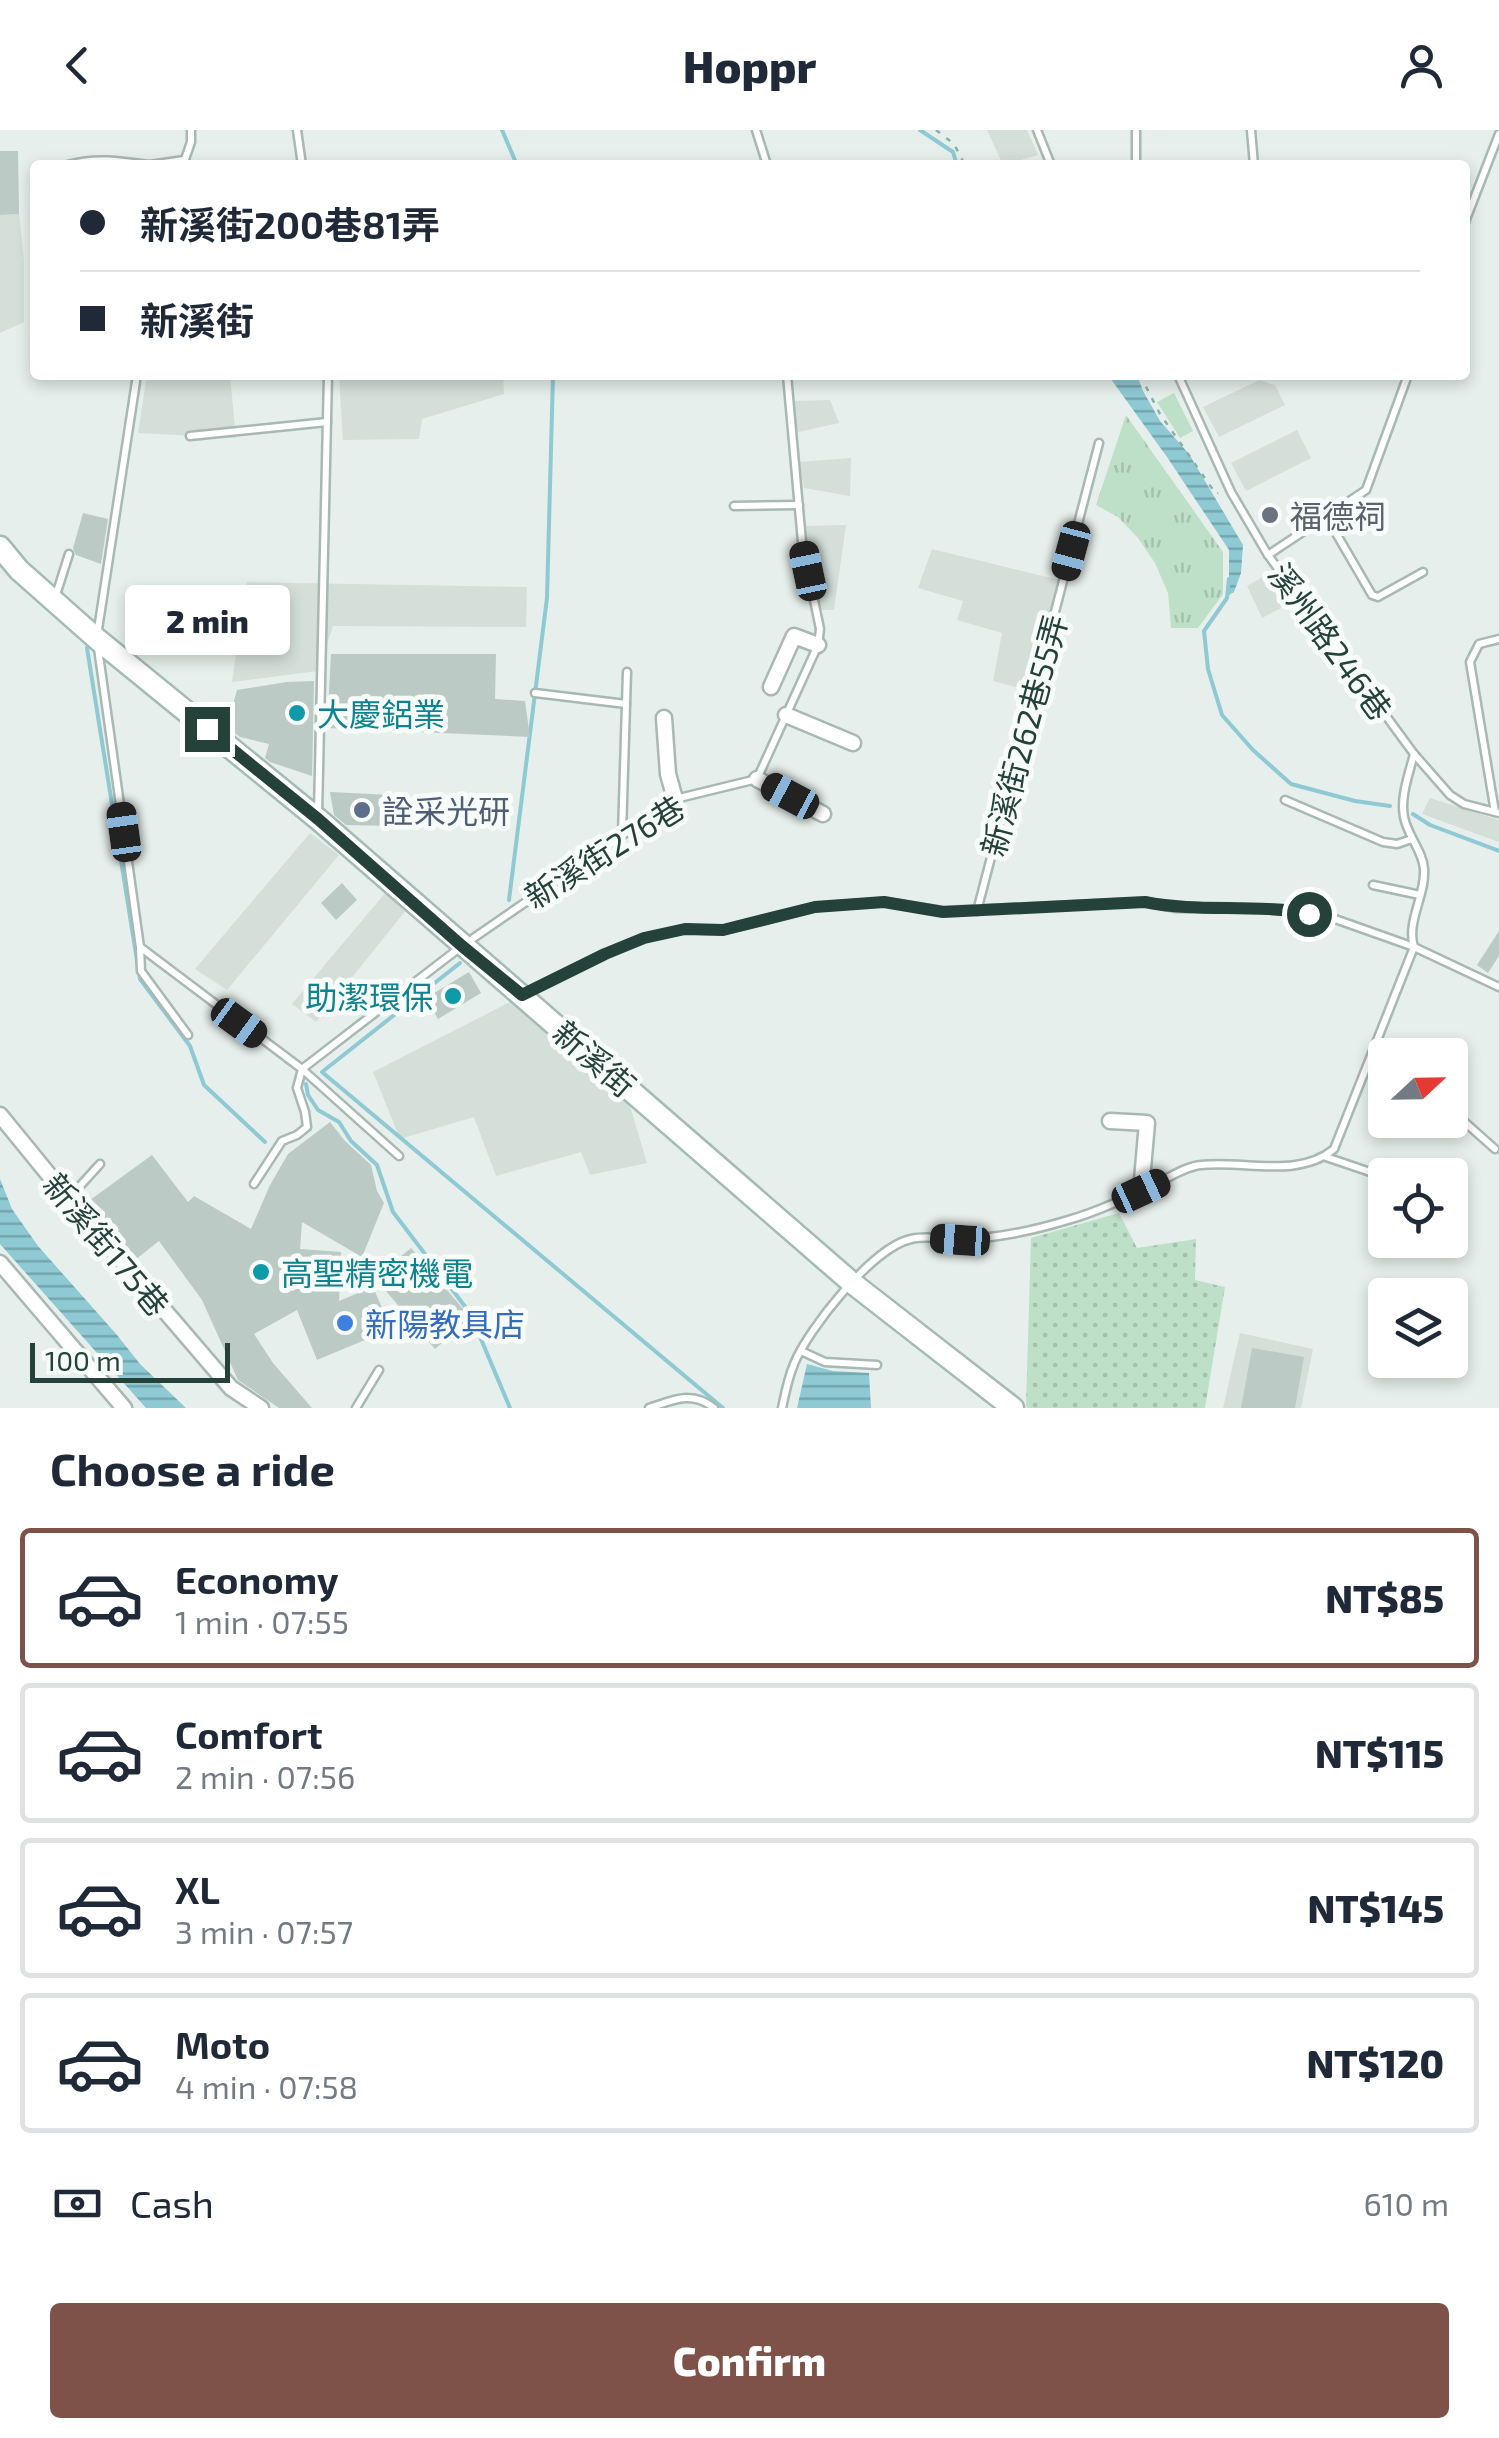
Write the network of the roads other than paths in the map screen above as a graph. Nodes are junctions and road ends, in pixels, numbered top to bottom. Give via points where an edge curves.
1 (191, 130) edge
2 (297, 130) edge
3 (756, 130) edge
4 (1037, 130) edge
5 (1136, 130) edge
6 (1251, 130) edge
7 (1499, 134) edge
8 (184, 160) edge
9 (301, 160) edge
10 (765, 160) edge
11 (1049, 160) edge
12 (1136, 160) edge
13 (1254, 160) edge
14 (1470, 209) edge
15 (136, 380) edge
16 (328, 380) edge
17 (786, 380) edge
18 (1180, 380) edge
19 (1406, 380) edge
20 (327, 422) junction
21 (190, 436) dead end
22 (1099, 443) dead end
23 (799, 505) junction
24 (734, 506) dead end
25 (1326, 516) junction
26 (0, 547) edge
27 (69, 554) dead end
28 (1268, 555) junction
29 (1423, 572) dead end
30 (54, 601) junction
31 (97, 639) junction
32 (1499, 639) edge
33 (818, 645) junction
34 (627, 672) dead end
35 (772, 687) dead end
36 (535, 693) dead end
37 (626, 704) junction
38 (786, 715) junction
39 (664, 718) dead end
40 (852, 743) dead end
41 (1414, 754) junction
42 (756, 779) junction
43 (675, 798) junction
44 (1285, 800) dead end
45 (1497, 812) edge
46 (823, 814) dead end
47 (318, 819) junction
48 (622, 835) junction
49 (1412, 840) junction
50 (1373, 886) dead end
51 (1420, 895) junction
52 (977, 910) junction
53 (462, 946) junction
54 (140, 947) junction
55 (1414, 947) junction
56 (1499, 987) edge
57 (522, 995) junction
58 (188, 1035) dead end
59 (1367, 1066) joint
60 (302, 1069) junction
61 (0, 1116) edge
62 (1110, 1122) dead end
63 (1468, 1125) edge
64 (1495, 1150) dead end
65 (399, 1156) dead end
66 (1325, 1156) junction
67 (100, 1164) dead end
68 (1368, 1171) edge
69 (254, 1184) dead end
70 (1141, 1191) junction
71 (68, 1199) junction
72 (0, 1263) edge
73 (851, 1282) junction
74 (801, 1351) junction
75 (876, 1366) dead end
76 (379, 1370) dead end
77 (992, 1400) edge
78 (124, 1408) edge
79 (262, 1408) edge
80 (356, 1408) edge
81 (649, 1408) edge
82 (714, 1408) edge
83 (782, 1408) edge
84 (1013, 1408) edge

1 - 8 lane
2 - 9 lane
3 - 10 lane
4 - 11 lane
5 - 12 lane
6 - 13 lane
7 - 14 lane
15 - 31 lane
16 - 20 lane
17 - 23 lane
18 - 28 lane, 溪州路246巷
19 - 25 lane via 1366,490
20 - 21 lane
20 - 47 lane
22 - 52 lane, 新溪街262巷55弄
23 - 24 lane
23 - 33 lane
25 - 28 lane
25 - 29 lane via 1372,595
26 - 30 street, 新溪街
27 - 30 lane
28 - 41 lane, 溪州路246巷
30 - 31 street, 新溪街
31 - 47 street, 新溪街
31 - 54 lane
32 - 45 lane via 1479,644 1470,662
33 - 35 street via 794,636
33 - 38 lane
34 - 37 lane
36 - 37 lane
37 - 48 lane
38 - 40 street
38 - 42 lane
39 - 43 street
41 - 45 lane, 溪州路246巷 via 1450,795
41 - 49 lane via 1404,796
42 - 43 lane, 新溪街276巷
42 - 46 street
43 - 48 lane, 新溪街276巷
44 - 49 lane via 1384,842
47 - 53 street, 新溪街
48 - 53 lane, 新溪街276巷
49 - 51 lane via 1424,865
50 - 51 lane
51 - 55 lane
52 - 55 lane via 1145,902 1283,908
52 - 57 lane via 884,902 815,907 723,930 685,929 644,938
53 - 57 street, 新溪街
53 - 60 lane, 新溪街276巷
54 - 58 lane via 141,971
54 - 60 lane
55 - 56 lane
55 - 59 lane
57 - 73 street, 新溪街
59 - 66 lane via 1334,1149
60 - 65 lane
60 - 69 lane via 296,1088 306,1127 282,1141
61 - 71 street, 新溪街175巷
62 - 70 street via 1147,1124
63 - 64 lane
66 - 68 lane
66 - 70 lane via 1292,1166 1197,1165
67 - 71 lane
70 - 73 lane via 1068,1220 997,1236 908,1239
71 - 79 street, 新溪街175巷 via 230,1388
72 - 78 street
73 - 74 lane
73 - 77 street, 新溪街
74 - 75 lane via 825,1362
74 - 83 lane
76 - 80 lane
77 - 84 street, 新溪街
81 - 82 lane via 685,1396

